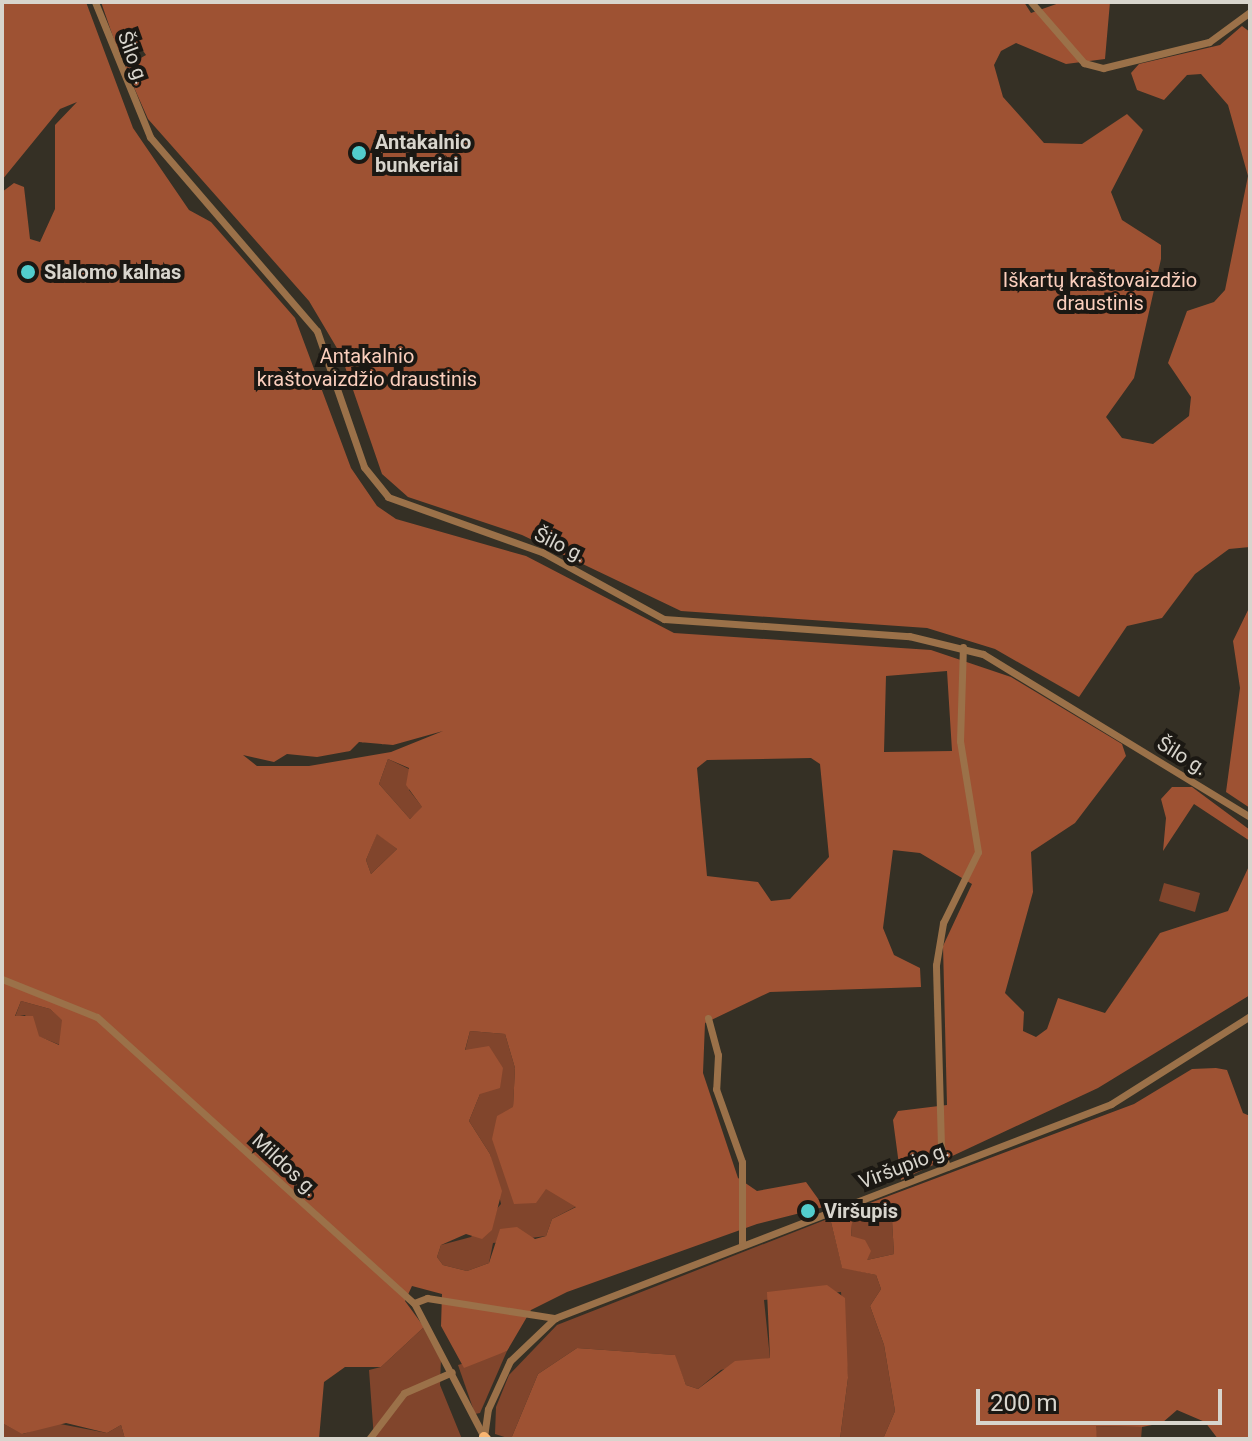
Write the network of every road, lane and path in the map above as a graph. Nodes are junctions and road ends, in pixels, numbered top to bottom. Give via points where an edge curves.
1 (95, 2) edge
2 (1031, 2) edge
3 (1250, 12) edge
4 (963, 647) junction
5 (1250, 817) edge
6 (2, 979) edge
7 (1250, 1016) edge
8 (708, 1018) dead end
9 (947, 1167) junction
10 (742, 1245) junction
11 (414, 1303) junction
12 (555, 1318) junction
13 (452, 1372) junction
14 (485, 1438) edge
15 (369, 1439) edge

1 - 4 street, Šilo g. via 150,137 317,331 364,467 388,497 542,552 664,619 909,636
2 - 3 street via 1084,63 1103,68 1209,42
4 - 5 street, Šilo g. via 1021,672
4 - 9 street via 960,741 978,852 943,923 936,965 941,1146
6 - 11 street, Mildos g. via 68,1001 106,1024
7 - 9 street, Viršupio g. via 1111,1104
8 - 10 street via 718,1055 716,1089 742,1162
9 - 10 street, Viršupio g.
10 - 12 street, Viršupio g.
11 - 12 street via 427,1298
11 - 13 street, Mildos g.
12 - 14 street, Viršupio g. via 510,1361 491,1401
13 - 14 street, Mildos g.
13 - 15 street via 404,1393

